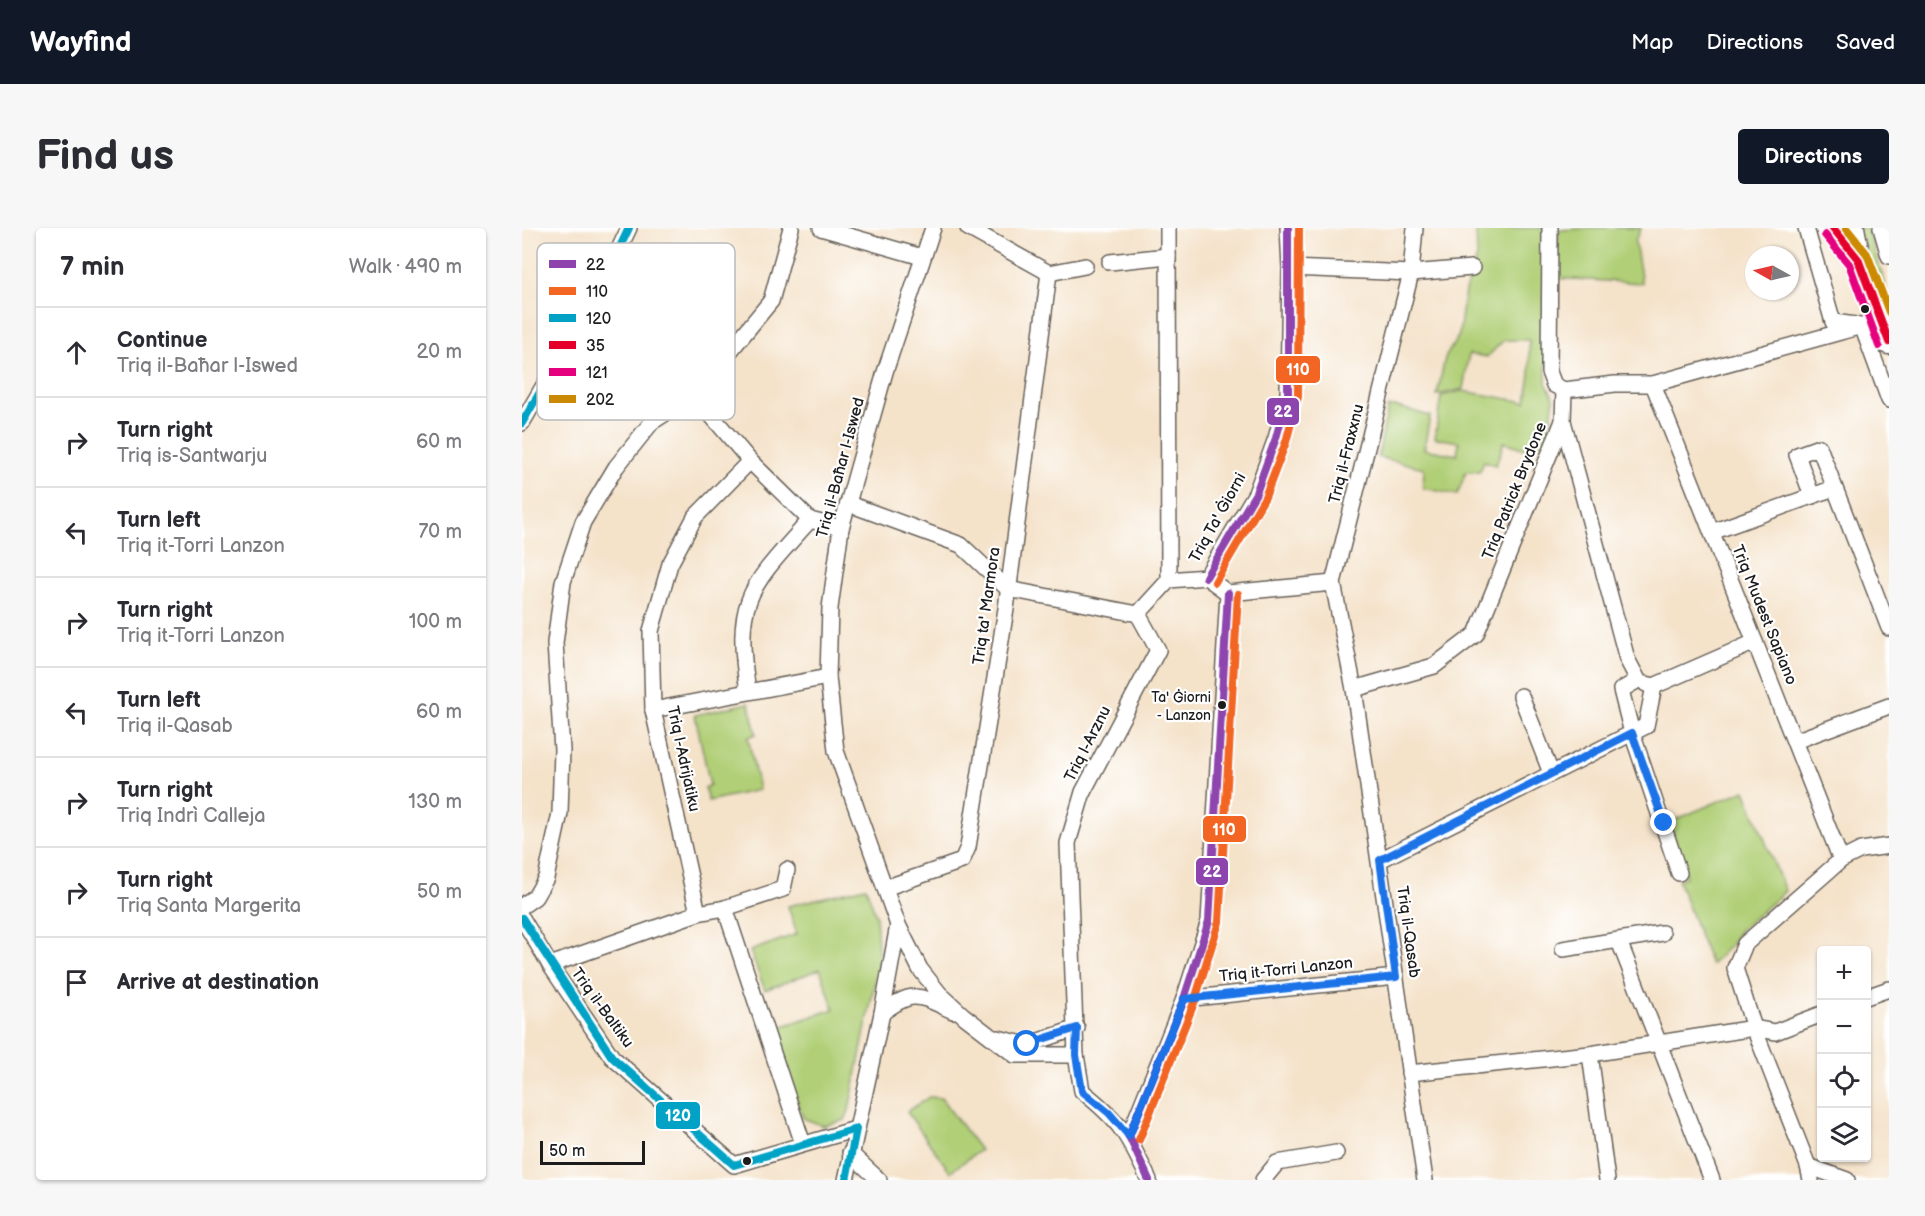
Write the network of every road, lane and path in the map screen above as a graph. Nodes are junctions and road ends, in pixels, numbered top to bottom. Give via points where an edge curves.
1 (629, 228) edge
2 (791, 228) edge
3 (821, 228) edge
4 (933, 228) edge
5 (968, 228) edge
6 (1168, 228) edge
7 (1288, 228) edge
8 (1415, 228) edge
9 (1550, 228) edge
10 (1806, 228) edge
11 (1833, 228) edge
12 (1852, 228) edge
13 (1881, 228) edge
14 (622, 243) edge
15 (1888, 248) edge
16 (1168, 256) junction
17 (922, 257) junction
18 (1858, 259) junction
19 (1110, 262) dead end
20 (1085, 266) dead end
21 (1290, 268) junction
22 (1472, 268) dead end
23 (1049, 273) junction
24 (1412, 273) junction
25 (1862, 326) junction
26 (1889, 342) edge
27 (735, 345) edge
28 (1653, 384) junction
29 (1564, 390) junction
30 (537, 397) edge
31 (1889, 400) edge
32 (655, 420) edge
33 (715, 420) edge
34 (1563, 421) junction
35 (522, 423) edge
36 (750, 461) junction
37 (1834, 488) junction
38 (1812, 496) junction
39 (849, 504) junction
40 (810, 520) junction
41 (841, 528) junction
42 (1712, 532) junction
43 (1206, 577) junction
44 (1169, 580) junction
45 (1333, 583) junction
46 (1008, 589) junction
47 (1228, 592) junction
48 (1882, 593) edge
49 (1138, 614) junction
50 (1889, 628) edge
51 (1755, 642) junction
52 (828, 677) junction
53 (1638, 680) junction
54 (1654, 687) junction
55 (1354, 689) junction
56 (748, 691) junction
57 (1521, 696) dead end
58 (1889, 706) edge
59 (653, 710) junction
60 (1632, 733) junction
61 (1796, 741) junction
62 (1551, 773) junction
63 (1889, 846) edge
64 (1380, 860) junction
65 (1841, 860) junction
66 (787, 870) dead end
67 (1679, 873) dead end
68 (885, 888) junction
69 (522, 906) edge
70 (725, 908) junction
71 (698, 913) junction
72 (522, 918) edge
73 (898, 925) junction
74 (1662, 933) dead end
75 (1619, 941) junction
76 (1563, 949) dead end
77 (550, 965) junction
78 (1396, 977) junction
79 (1889, 989) edge
80 (1871, 995) edge
81 (1184, 999) junction
82 (882, 1012) junction
83 (964, 1016) junction
84 (1817, 1016) edge
85 (1077, 1028) junction
86 (1754, 1028) junction
87 (995, 1038) junction
88 (1657, 1044) junction
89 (1590, 1054) junction
90 (1076, 1055) junction
91 (1409, 1073) junction
92 (856, 1129) junction
93 (1129, 1136) junction
94 (803, 1144) junction
95 (850, 1153) junction
96 (1336, 1153) dead end
97 (1810, 1173) edge
98 (846, 1180) edge
99 (879, 1180) edge
100 (1149, 1180) edge
101 (1263, 1180) edge
102 (1425, 1180) edge
103 (1599, 1180) edge
104 (1606, 1180) edge
105 (1712, 1180) edge
106 (1846, 1180) edge

1 - 14 street
2 - 27 street via 771,301
3 - 17 street
4 - 17 street, Triq il-Baħar l-Iswed
5 - 23 street
6 - 16 street
7 - 21 street, Triq Ta' Ġiorni
8 - 24 street, Triq il-Fraxxnu
9 - 29 street via 1549,372 1554,385
10 - 25 street via 1833,322
11 - 18 main road
12 - 18 main road
13 - 15 street
16 - 19 street
16 - 44 street
17 - 39 street, Triq il-Baħar l-Iswed
18 - 26 main road
20 - 23 street
21 - 24 street
21 - 43 street, Triq Ta' Ġiorni via 1288,394 1256,493
22 - 24 street
23 - 46 street, Triq ta' Marmora
24 - 45 street, Triq il-Fraxxnu
25 - 28 street
25 - 31 street
28 - 29 street
28 - 42 street, Triq Mudest Sapiano
29 - 34 street, Triq Patrick Brydone
30 - 35 street
32 - 69 street via 616,467 583,522 563,582 555,643 562,750 560,813 546,878 535,897
33 - 36 street
34 - 53 street via 1627,659
34 - 55 street, Triq Patrick Brydone via 1476,634 1434,666
36 - 40 street
36 - 59 street, Triq l-Adrijatiku via 695,518 670,564 651,630
37 - 38 street
37 - 38 street via 1819,447 1797,455
37 - 48 street
38 - 42 street
39 - 41 street, Triq il-Baħar l-Iswed
39 - 46 street via 961,544
40 - 41 street
40 - 56 street via 765,570 750,595 742,619 741,647
41 - 52 street, Triq il-Baħar l-Iswed via 830,608
42 - 51 street, Triq Mudest Sapiano
43 - 44 street
43 - 47 street
44 - 49 street
45 - 47 street
45 - 55 street, Triq il-Fraxxnu
46 - 49 street
46 - 68 street, Triq ta' Marmora via 968,847 962,861
47 - 81 street via 1209,921
48 - 50 street
49 - 85 street, Triq l-Arznu via 1158,650 1083,792 1068,843
51 - 54 street
51 - 61 street, Triq Mudest Sapiano
52 - 56 street
52 - 68 street, Triq il-Baħar l-Iswed via 836,752
53 - 54 street
53 - 60 street via 1621,690
54 - 60 street via 1646,726
55 - 64 street, Triq il-Qasab
56 - 59 street
57 - 62 street
58 - 61 street
59 - 71 street, Triq l-Adrijatiku
60 - 62 street
60 - 67 street
61 - 65 street, Triq Mudest Sapiano
62 - 64 street
63 - 65 street via 1861,850
64 - 78 street, Triq il-Qasab
65 - 86 street via 1746,944 1735,968
66 - 70 street via 783,889
68 - 73 street, Triq il-Baħar l-Iswed
70 - 71 street
70 - 94 street
71 - 77 street
72 - 77 street, Triq il-Baltiku
73 - 82 street
73 - 83 street, Triq il-Baħar l-Iswed via 920,969
74 - 75 street
75 - 76 street
75 - 88 street
77 - 94 street, Triq il-Baltiku via 612,1057 734,1165
78 - 81 street, Triq it-Torri Lanzon
78 - 91 street, Triq il-Qasab
79 - 80 street
81 - 93 street
82 - 83 street, Triq il-Baħar l-Iswed via 901,998 921,997
82 - 92 street
83 - 87 street, Triq il-Baħar l-Iswed
84 - 86 street via 1775,1032
85 - 87 street, Triq il-Baħar l-Iswed via 1027,1044
85 - 90 street, Triq l-Arznu
86 - 88 street
86 - 97 street
87 - 90 street, Triq il-Baħar l-Iswed via 1015,1055
88 - 89 street
88 - 105 street
89 - 91 street
89 - 104 street
90 - 93 street, Triq l-Arznu via 1082,1091
91 - 102 street, Triq il-Qasab
92 - 94 street, Triq il-Baltiku
92 - 95 street
93 - 100 street, Triq l-Arznu
95 - 98 street
95 - 99 street
96 - 101 street via 1277,1163
97 - 106 street
103 - 104 street

